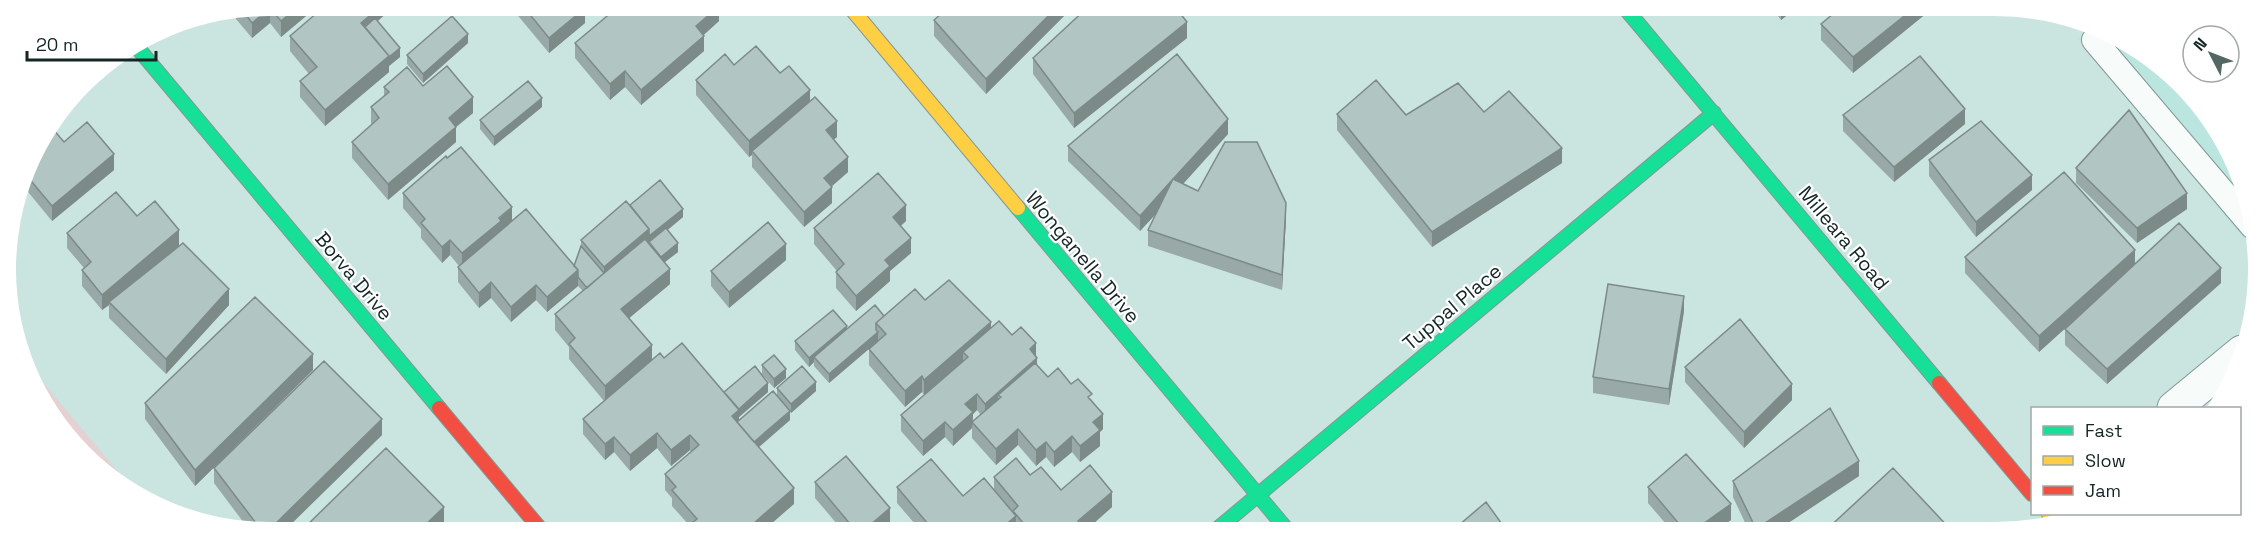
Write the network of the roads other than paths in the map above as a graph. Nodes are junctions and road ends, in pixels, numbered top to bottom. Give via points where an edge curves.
1 (857, 16) edge
2 (1632, 16) edge
3 (2096, 38) edge
4 (141, 52) edge
5 (1714, 113) junction
6 (2243, 215) edge
7 (2231, 361) edge
8 (2175, 407) edge
9 (2031, 493) edge
10 (1258, 494) junction
11 (535, 522) edge
12 (1225, 522) edge
13 (1281, 522) edge

1 - 10 street, Wonganella Drive
2 - 5 street, Milleara Road
3 - 6 lane via 2094,40
4 - 11 street, Borva Drive
5 - 9 street, Milleara Road
5 - 10 street, Tuppal Place
7 - 8 street
10 - 12 street, Tuppal Place
10 - 13 street, Wonganella Drive

